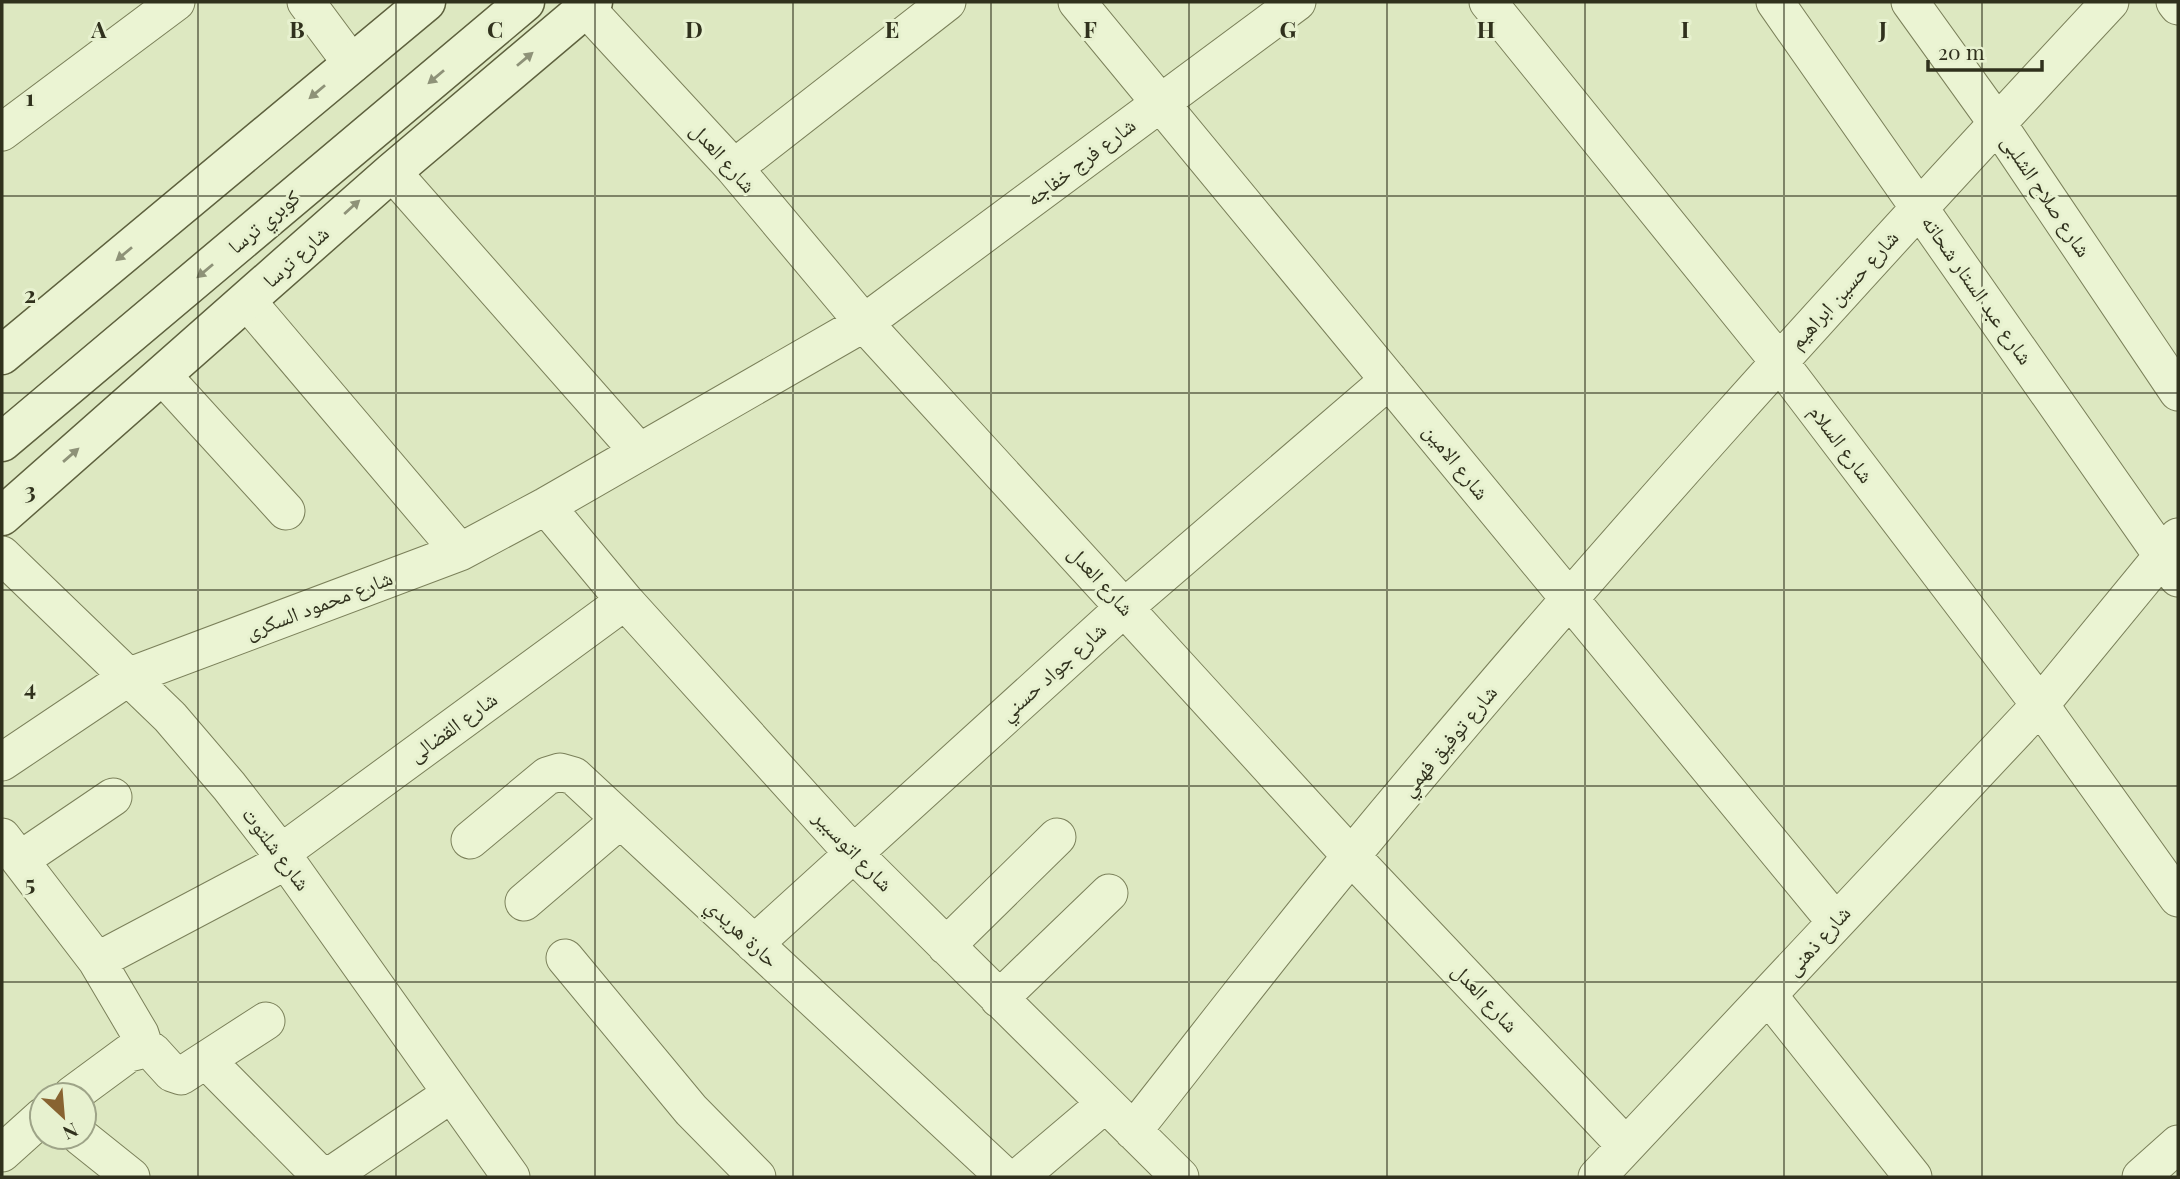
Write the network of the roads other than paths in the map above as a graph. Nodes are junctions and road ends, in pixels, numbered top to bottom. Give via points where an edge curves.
1 (176, 2) edge
2 (306, 2) edge
3 (426, 2) edge
4 (525, 2) edge
5 (947, 2) edge
6 (1077, 2) edge
7 (1297, 2) edge
8 (1775, 2) edge
9 (1910, 2) edge
10 (2110, 2) edge
11 (2175, 2) edge
12 (1490, 3) edge
13 (589, 5) edge
14 (2178, 6) edge
15 (352, 64) junction
16 (1161, 103) junction
17 (1997, 123) junction
18 (2, 132) edge
19 (733, 168) junction
20 (392, 172) junction
21 (1919, 206) junction
22 (247, 301) junction
23 (864, 323) junction
24 (2, 355) edge
25 (1780, 363) junction
26 (162, 375) junction
27 (1389, 380) junction
28 (2178, 392) edge
29 (2, 442) edge
30 (639, 452) junction
31 (546, 506) junction
32 (286, 511) dead end
33 (2, 516) edge
34 (460, 552) junction
35 (2, 555) edge
36 (2173, 557) edge
37 (1569, 599) junction
38 (625, 601) junction
39 (1125, 607) junction
40 (130, 676) junction
41 (2040, 705) junction
42 (2, 762) edge
43 (113, 797) dead end
44 (620, 820) junction
45 (1057, 837) dead end
46 (470, 840) dead end
47 (9, 852) edge
48 (852, 852) junction
49 (1351, 856) junction
50 (284, 857) junction
51 (1110, 893) dead end
52 (2178, 898) edge
53 (524, 902) dead end
54 (1835, 921) junction
55 (754, 944) junction
56 (946, 946) junction
57 (565, 958) dead end
58 (97, 961) junction
59 (1768, 995) junction
60 (999, 999) junction
61 (266, 1021) dead end
62 (145, 1049) junction
63 (207, 1061) junction
64 (91, 1081) edge
65 (451, 1094) junction
66 (1105, 1104) junction
67 (28, 1130) edge
68 (1133, 1131) junction
69 (2178, 1144) edge
70 (1625, 1145) junction
71 (98, 1151) edge
72 (2, 1153) edge
73 (131, 1177) edge
74 (510, 1177) edge
75 (757, 1177) edge
76 (1005, 1177) edge
77 (1019, 1177) edge
78 (1180, 1177) edge
79 (1597, 1177) edge
80 (1913, 1177) edge
81 (2141, 1177) edge

1 - 18 street
2 - 15 street
3 - 15 main road
4 -> 29 main road, كوبري ترسا
5 - 19 street
6 - 16 street, شارع الامين
7 - 16 street, شارع فرج خفاجه
8 - 21 street, شارع عبد الستار شحاته
9 - 17 street, شارع صلاح الشلبى
10 - 17 street, شارع حسين ابراهيم
11 - 14 street
12 - 25 street, شارع السلام
13 - 19 street, شارع العدل
20 -> 13 main road, شارع ترسا
15 -> 24 main road
16 - 23 street, شارع فرج خفاجه
16 - 27 street, شارع الامين
17 - 21 street, شارع حسين ابراهيم
17 - 28 street, شارع صلاح الشلبى
19 - 23 street, شارع العدل
22 -> 20 main road, شارع ترسا
20 - 30 street
21 - 25 street, شارع حسين ابراهيم
21 - 36 street, شارع عبد الستار شحاته
22 - 26 main road, شارع ترسا
22 - 34 street
23 - 30 street, شارع فرج خفاجه
23 - 39 street, شارع العدل
25 - 37 street, شارع توفيق فهمي
25 - 41 street, شارع السلام
26 - 32 street
33 -> 26 main road, شارع ترسا
27 - 37 street, شارع الامين
27 - 39 street, شارع جواد حسني
30 - 31 street, شارع محمود السكرى
31 - 34 street, شارع محمود السكرى
31 - 38 street, شارع اتوسبير
34 - 40 street, شارع محمود السكرى
35 - 40 street, شارع شلتوت
36 - 41 street, شارع ذهنى
37 - 49 street, شارع توفيق فهمي
37 - 54 street, شارع الامين
38 - 48 street, شارع اتوسبير
38 - 50 street, شارع القضالى
39 - 48 street, شارع جواد حسني
39 - 49 street, شارع العدل
40 - 42 street, شارع محمود السكرى
40 - 50 street, شارع شلتوت via 170,716
41 - 52 street, شارع السلام
41 - 54 street, شارع ذهنى
43 - 47 street
44 - 46 street, حارة هريدي via 573,776 560,772 547,776
44 - 53 street
44 - 55 street, حارة هريدي
45 - 56 street
47 - 58 street
48 - 55 street, شارع جواد حسني
48 - 56 street, شارع اتوسبير
49 - 68 street, شارع توفيق فهمي
49 - 70 street, شارع العدل
50 - 58 street, شارع القضالى
50 - 65 street, شارع شلتوت
51 - 60 street
54 - 59 street, شارع ذهنى
55 - 76 street, حارة هريدي
56 - 60 street, شارع اتوسبير
57 - 75 street via 691,1110
58 - 62 street
59 - 70 street, شارع ذهنى
59 - 80 street
60 - 66 street, شارع اتوسبير
61 - 63 street
62 - 63 street via 181,1076
62 - 64 street via 129,1053
63 - 65 street via 312,1169 327,1175
65 - 74 street, شارع شلتوت
66 - 68 street, شارع اتوسبير
66 - 77 street
67 - 72 street
68 - 78 street, شارع اتوسبير
69 - 81 street
70 - 79 street, شارع ذهنى
71 - 73 street

